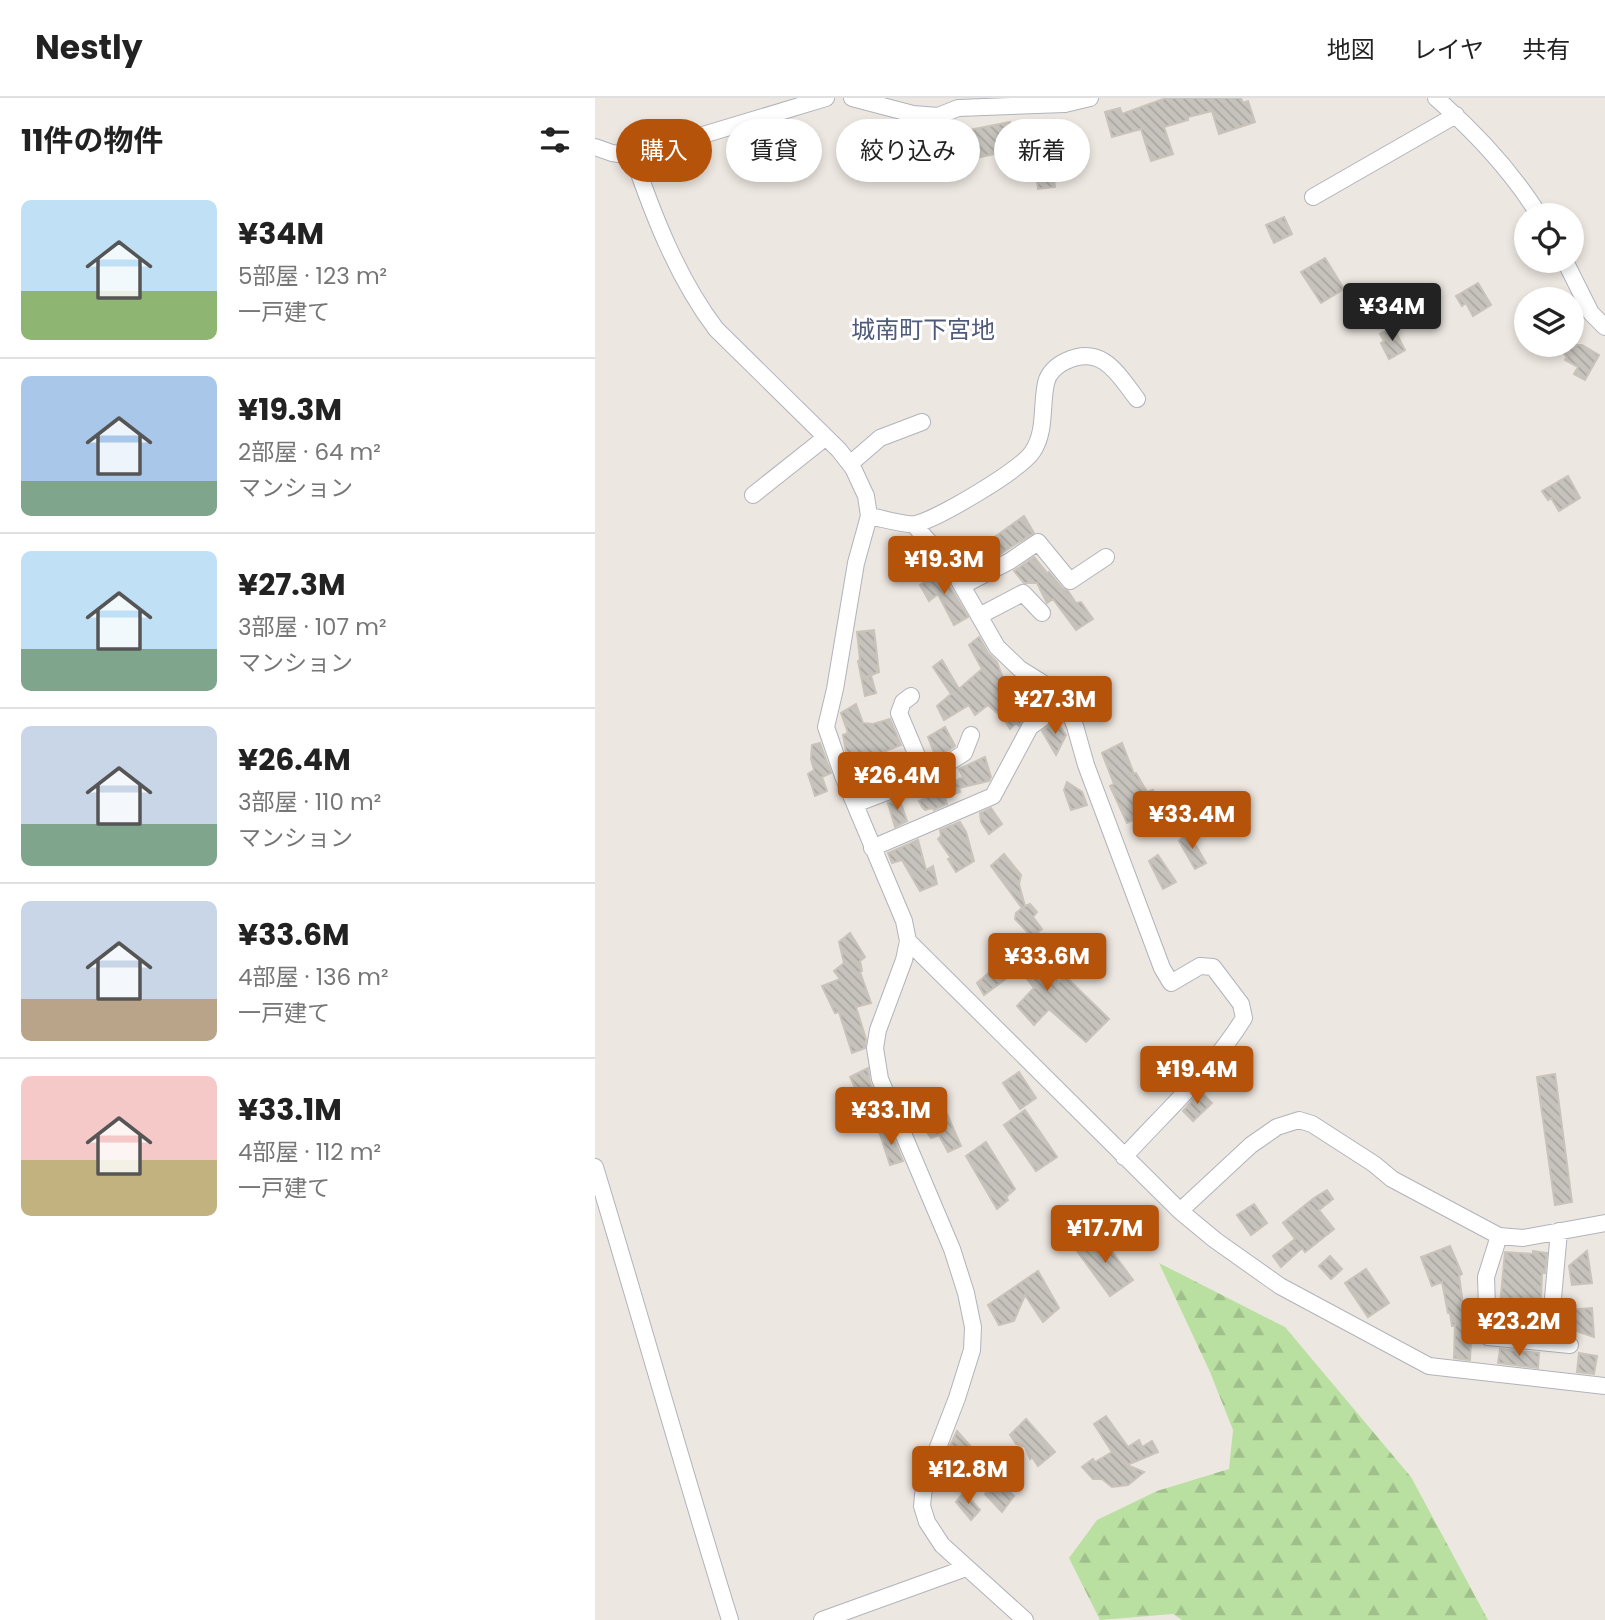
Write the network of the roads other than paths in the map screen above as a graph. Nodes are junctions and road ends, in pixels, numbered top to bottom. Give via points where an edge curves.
1 (826, 98) edge
2 (852, 98) edge
3 (1090, 98) edge
4 (1436, 98) edge
5 (1456, 115) junction
6 (712, 132) edge
7 (595, 147) edge
8 (616, 154) edge
9 (643, 182) edge
10 (1313, 197) dead end
11 (1531, 203) edge
12 (1571, 273) edge
13 (1605, 327) edge
14 (1137, 399) dead end
15 (922, 422) dead end
16 (826, 437) junction
17 (850, 464) junction
18 (753, 495) dead end
19 (869, 516) junction
20 (914, 525) junction
21 (1106, 557) dead end
22 (962, 586) junction
23 (1042, 613) dead end
24 (979, 616) junction
25 (911, 696) dead end
26 (1065, 702) junction
27 (971, 735) dead end
28 (926, 777) junction
29 (855, 804) junction
30 (872, 848) junction
31 (908, 941) junction
32 (1124, 1157) junction
33 (595, 1167) edge
34 (1180, 1211) junction
35 (1605, 1223) edge
36 (1559, 1231) junction
37 (1499, 1236) junction
38 (1549, 1343) junction
39 (1570, 1345) dead end
40 (1605, 1385) edge
41 (966, 1568) junction
42 (730, 1620) edge
43 (822, 1620) edge
44 (1025, 1620) edge

1 - 6 street
2 - 3 street via 938,116 958,108 1065,104
4 - 5 street
5 - 10 street
5 - 11 street
7 - 8 street
9 - 16 street via 698,307
12 - 13 street via 1591,313
14 - 20 street via 1114,368 1099,358 1080,355 1058,365 1046,380 1040,436 1032,453 987,488
15 - 17 street via 880,438
16 - 17 street
16 - 18 street
17 - 19 street via 866,496
19 - 20 street
19 - 29 street via 826,727
20 - 22 street via 950,565
21 - 22 street via 1070,581 1038,542
22 - 24 street
23 - 24 street via 1023,593
24 - 26 street via 997,647
25 - 28 street via 899,713
26 - 30 street via 1030,727 993,796
26 - 32 street via 1171,983 1200,966 1213,967 1241,1004 1244,1018 1208,1066
27 - 28 street via 964,753
28 - 29 street
29 - 30 street
30 - 31 street
31 - 32 street
31 - 41 street via 875,1048 880,1079 952,1250 973,1327 972,1350 925,1481 922,1506 932,1532
32 - 34 street
33 - 42 street
34 - 37 street via 1251,1145 1277,1127 1299,1120 1312,1124 1392,1179
34 - 40 street via 1280,1286 1429,1366
35 - 36 street
36 - 37 street via 1523,1238
36 - 38 street
37 - 38 street via 1486,1277 1488,1337
38 - 39 street
41 - 43 street
41 - 44 street

